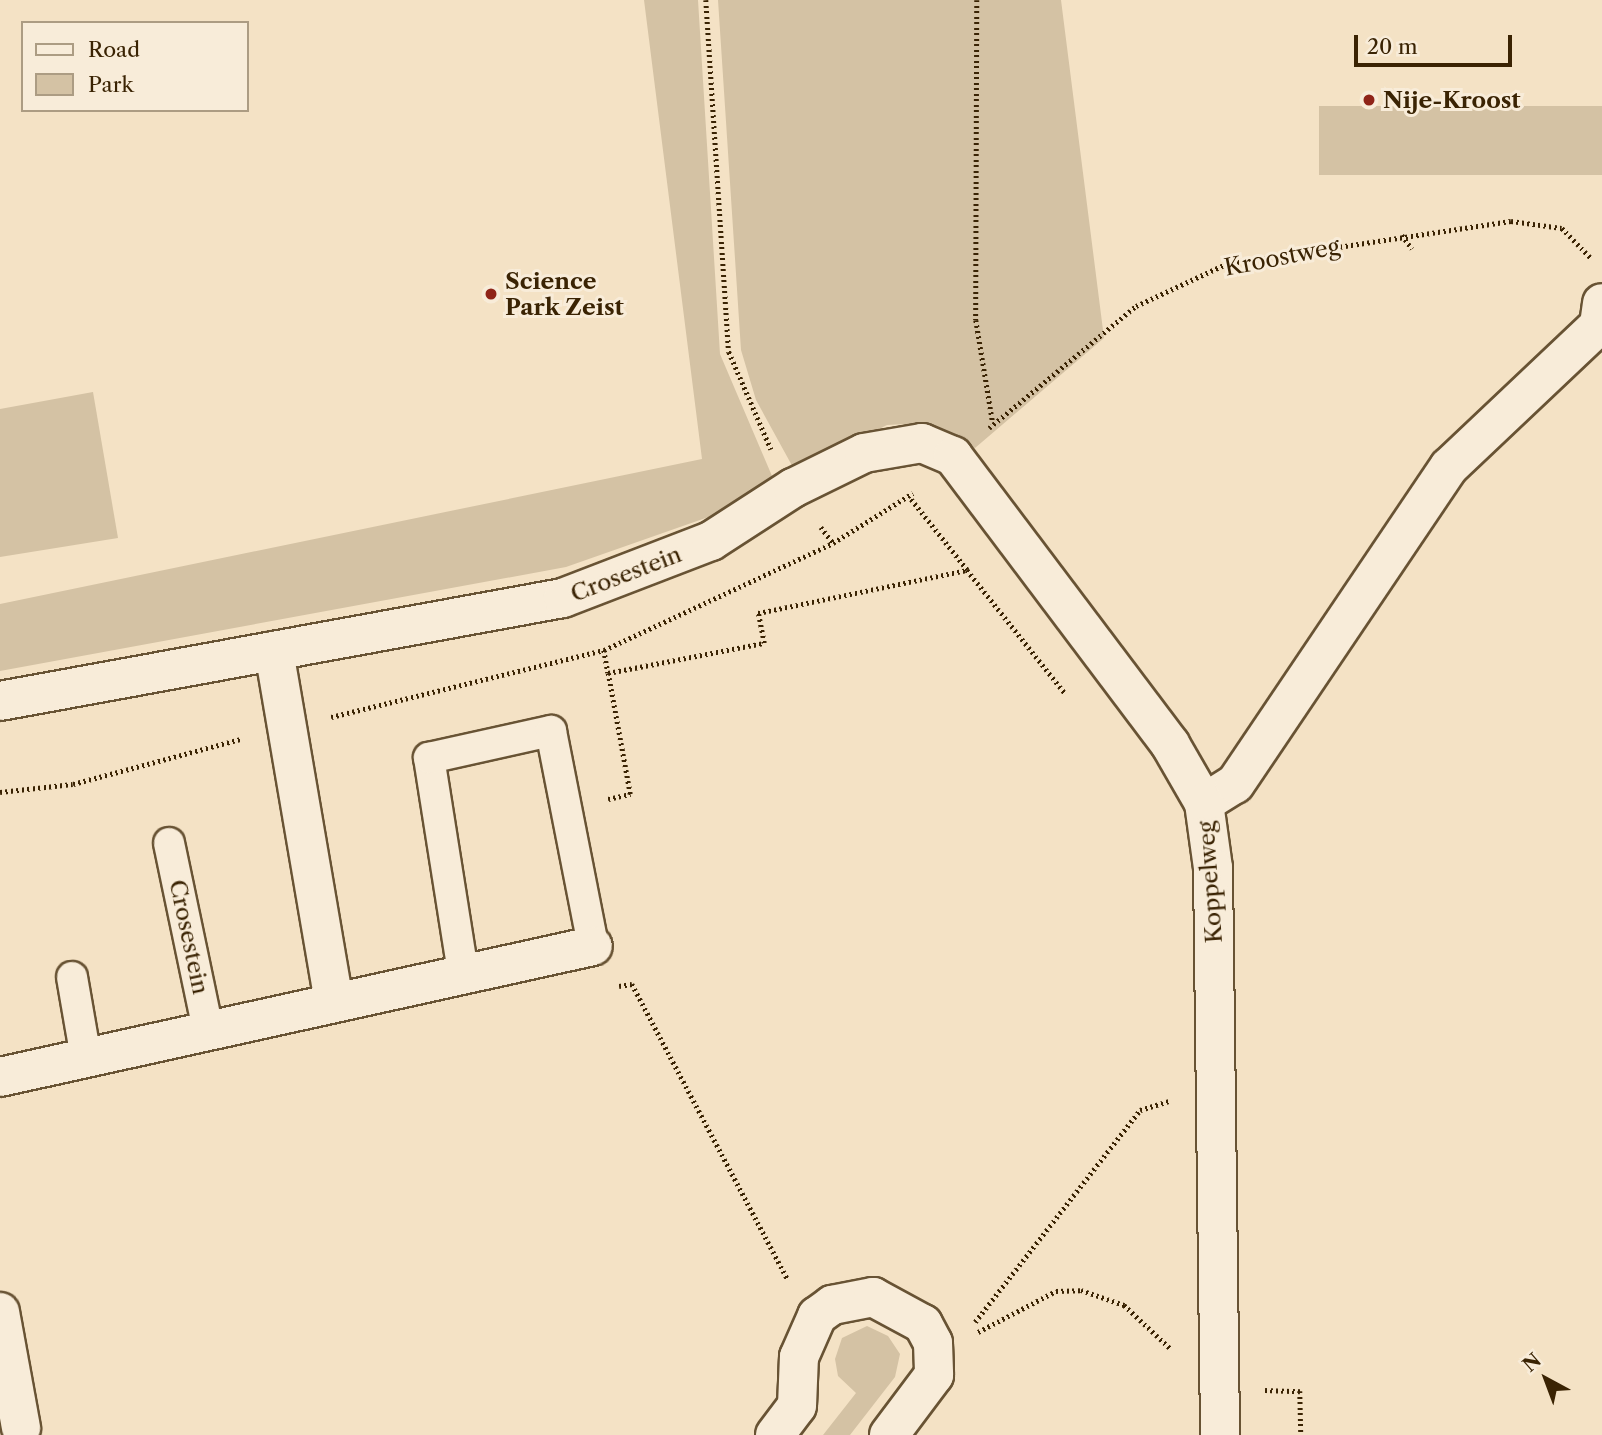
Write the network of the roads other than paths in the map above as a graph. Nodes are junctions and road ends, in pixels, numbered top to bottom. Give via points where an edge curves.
1 (1600, 287) edge
2 (953, 456) joint
3 (274, 651) junction
4 (0, 701) edge
5 (1204, 803) junction
6 (169, 843) dead end
7 (593, 946) joint
8 (463, 972) junction
9 (72, 976) dead end
10 (334, 1001) junction
11 (208, 1030) junction
12 (86, 1058) junction
13 (0, 1077) edge
14 (0, 1312) edge
15 (21, 1428) dead end
16 (775, 1435) edge
17 (889, 1435) edge
18 (1220, 1435) edge

1 - 5 street via 1599,326 1448,467 1236,784
2 - 3 street, Crosestein via 922,443 864,453 793,488 711,541 563,598
2 - 5 street, Koppelweg via 1170,744
3 - 4 street, Crosestein
3 - 10 street
5 - 18 street, Koppelweg via 1213,868
6 - 11 lane, Crosestein
7 - 8 street
7 - 8 lane via 551,731 429,758
8 - 10 street
9 - 12 lane
10 - 11 street
11 - 12 street
12 - 13 street
14 - 15 street
16 - 17 street via 797,1405 799,1357 817,1316 832,1305 873,1297 923,1324 933,1343 934,1375

